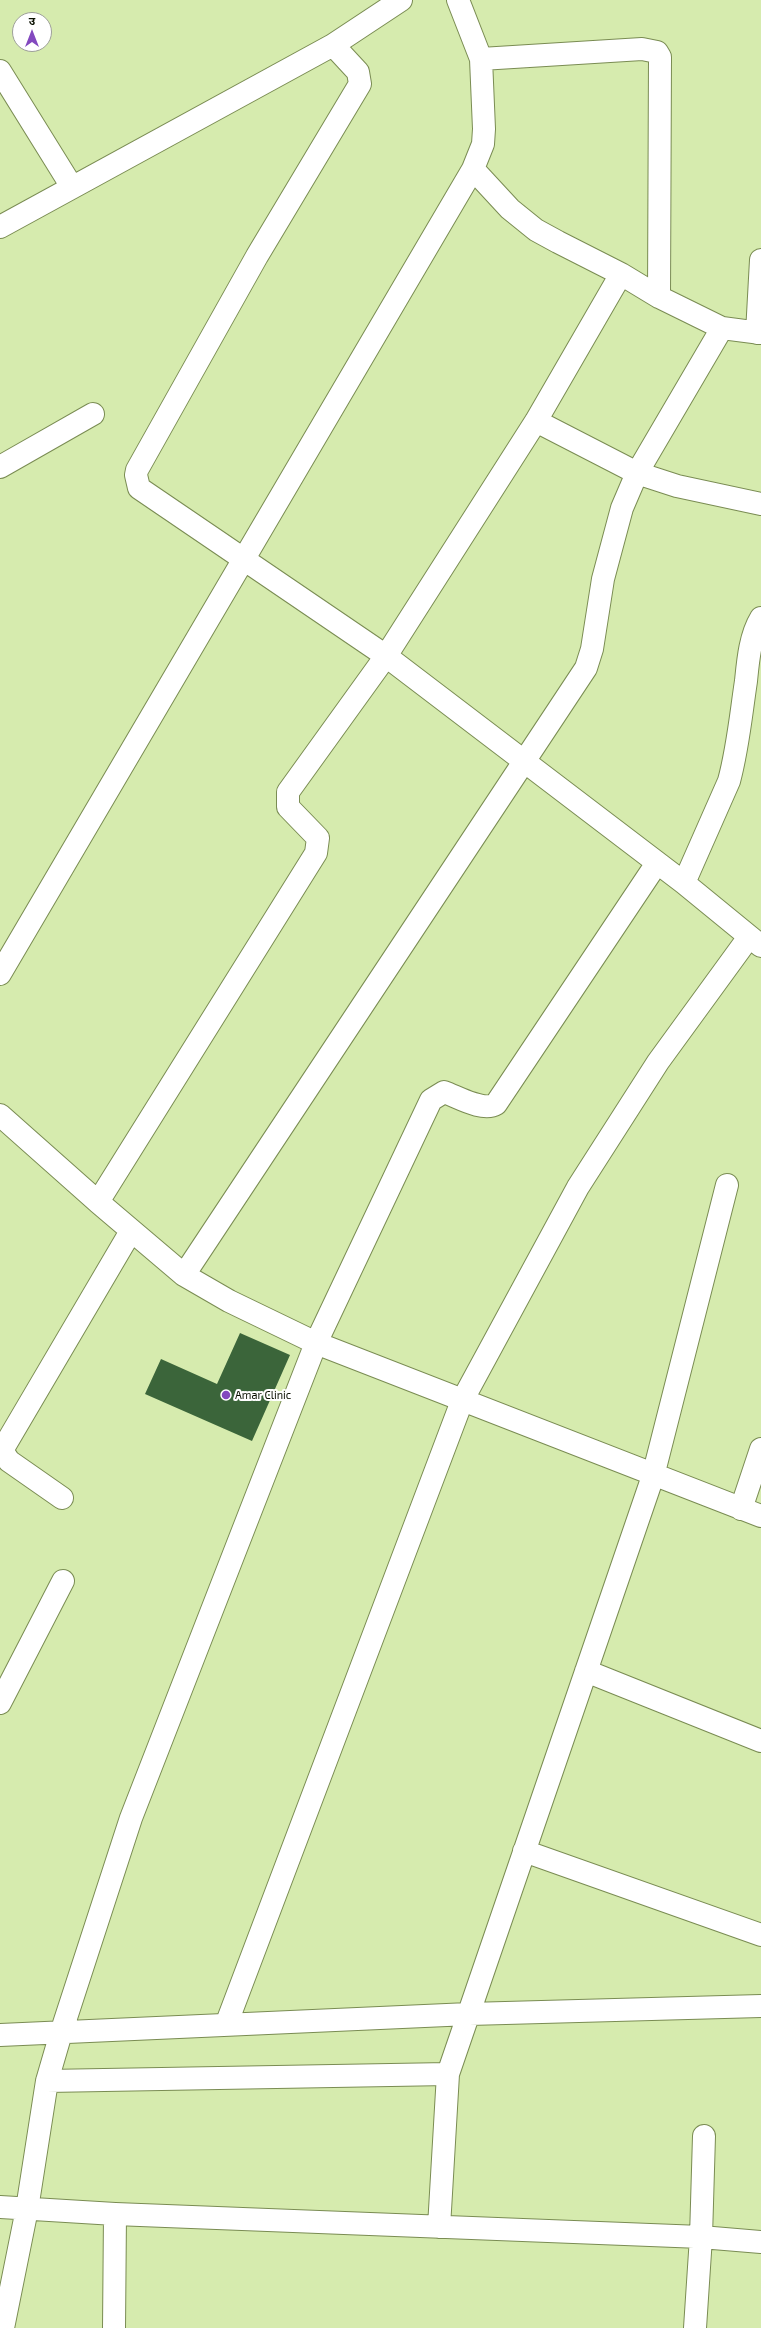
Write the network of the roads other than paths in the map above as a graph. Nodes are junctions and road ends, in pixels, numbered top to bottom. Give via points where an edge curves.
1 (401, 0) edge
2 (458, 0) edge
3 (334, 45) junction
4 (481, 59) junction
5 (0, 71) edge
6 (473, 169) junction
7 (72, 188) junction
8 (0, 227) edge
9 (761, 260) edge
10 (621, 274) junction
11 (659, 297) junction
12 (722, 328) junction
13 (759, 333) edge
14 (94, 414) dead end
15 (536, 421) junction
16 (0, 467) edge
17 (637, 474) junction
18 (761, 504) edge
19 (244, 558) junction
20 (761, 618) edge
21 (386, 656) junction
22 (524, 763) junction
23 (657, 863) junction
24 (684, 883) junction
25 (755, 942) edge
26 (0, 974) edge
27 (0, 1115) edge
28 (727, 1185) dead end
29 (98, 1202) junction
30 (131, 1231) junction
31 (184, 1275) junction
32 (316, 1343) junction
33 (462, 1401) junction
34 (761, 1449) edge
35 (653, 1476) junction
36 (62, 1498) dead end
37 (741, 1509) junction
38 (761, 1516) edge
39 (63, 1581) dead end
40 (586, 1671) junction
41 (0, 1703) edge
42 (761, 1741) edge
43 (524, 1851) junction
44 (761, 1935) edge
45 (761, 2006) edge
46 (468, 2014) junction
47 (226, 2025) junction
48 (60, 2033) junction
49 (0, 2035) edge
50 (448, 2074) junction
51 (48, 2081) junction
52 (704, 2136) dead end
53 (0, 2207) edge
54 (27, 2209) junction
55 (115, 2214) junction
56 (439, 2227) junction
57 (701, 2237) junction
58 (761, 2242) edge
59 (3, 2328) edge
60 (114, 2328) edge
61 (695, 2328) edge

1 - 3 street
2 - 4 street
3 - 7 street
3 - 19 street via 358,72 360,84 257,256 136,470 139,488
4 - 6 street via 483,144
4 - 11 street via 642,49 657,52 660,57
5 - 7 street
6 - 10 street via 510,209 536,230
6 - 19 street
7 - 8 street
9 - 13 street
10 - 11 street
10 - 15 street
11 - 12 street
12 - 13 street
12 - 17 street
14 - 16 street
15 - 17 street
15 - 21 street
17 - 18 street via 677,486
17 - 22 street via 622,508 613,538 603,579 592,649 586,668
19 - 21 street
19 - 26 street
20 - 24 street via 754,634 749,658 729,780
21 - 22 street
21 - 29 street via 288,792 288,807 318,838 316,853
22 - 23 street
22 - 31 street
23 - 24 street
23 - 32 street via 496,1104 484,1106 444,1092 431,1100
24 - 25 street
25 - 33 street via 658,1062 578,1187
27 - 29 street
28 - 35 street
29 - 30 street
30 - 31 street
30 - 36 street via 4,1447 3,1452 9,1461
31 - 32 street via 229,1301
32 - 33 street
32 - 48 street via 131,1818
33 - 35 street
33 - 47 street
34 - 37 street
35 - 37 street
35 - 40 street
37 - 38 street
39 - 41 street
40 - 42 street
40 - 43 street
43 - 44 street
43 - 46 street
45 - 46 street
46 - 47 street
46 - 50 street
47 - 48 street
48 - 49 street
48 - 51 street
50 - 51 street
50 - 56 street
51 - 54 street
52 - 57 street
53 - 54 street
54 - 55 street
54 - 59 street
55 - 56 street
55 - 60 street
56 - 57 street
57 - 58 street
57 - 61 street

